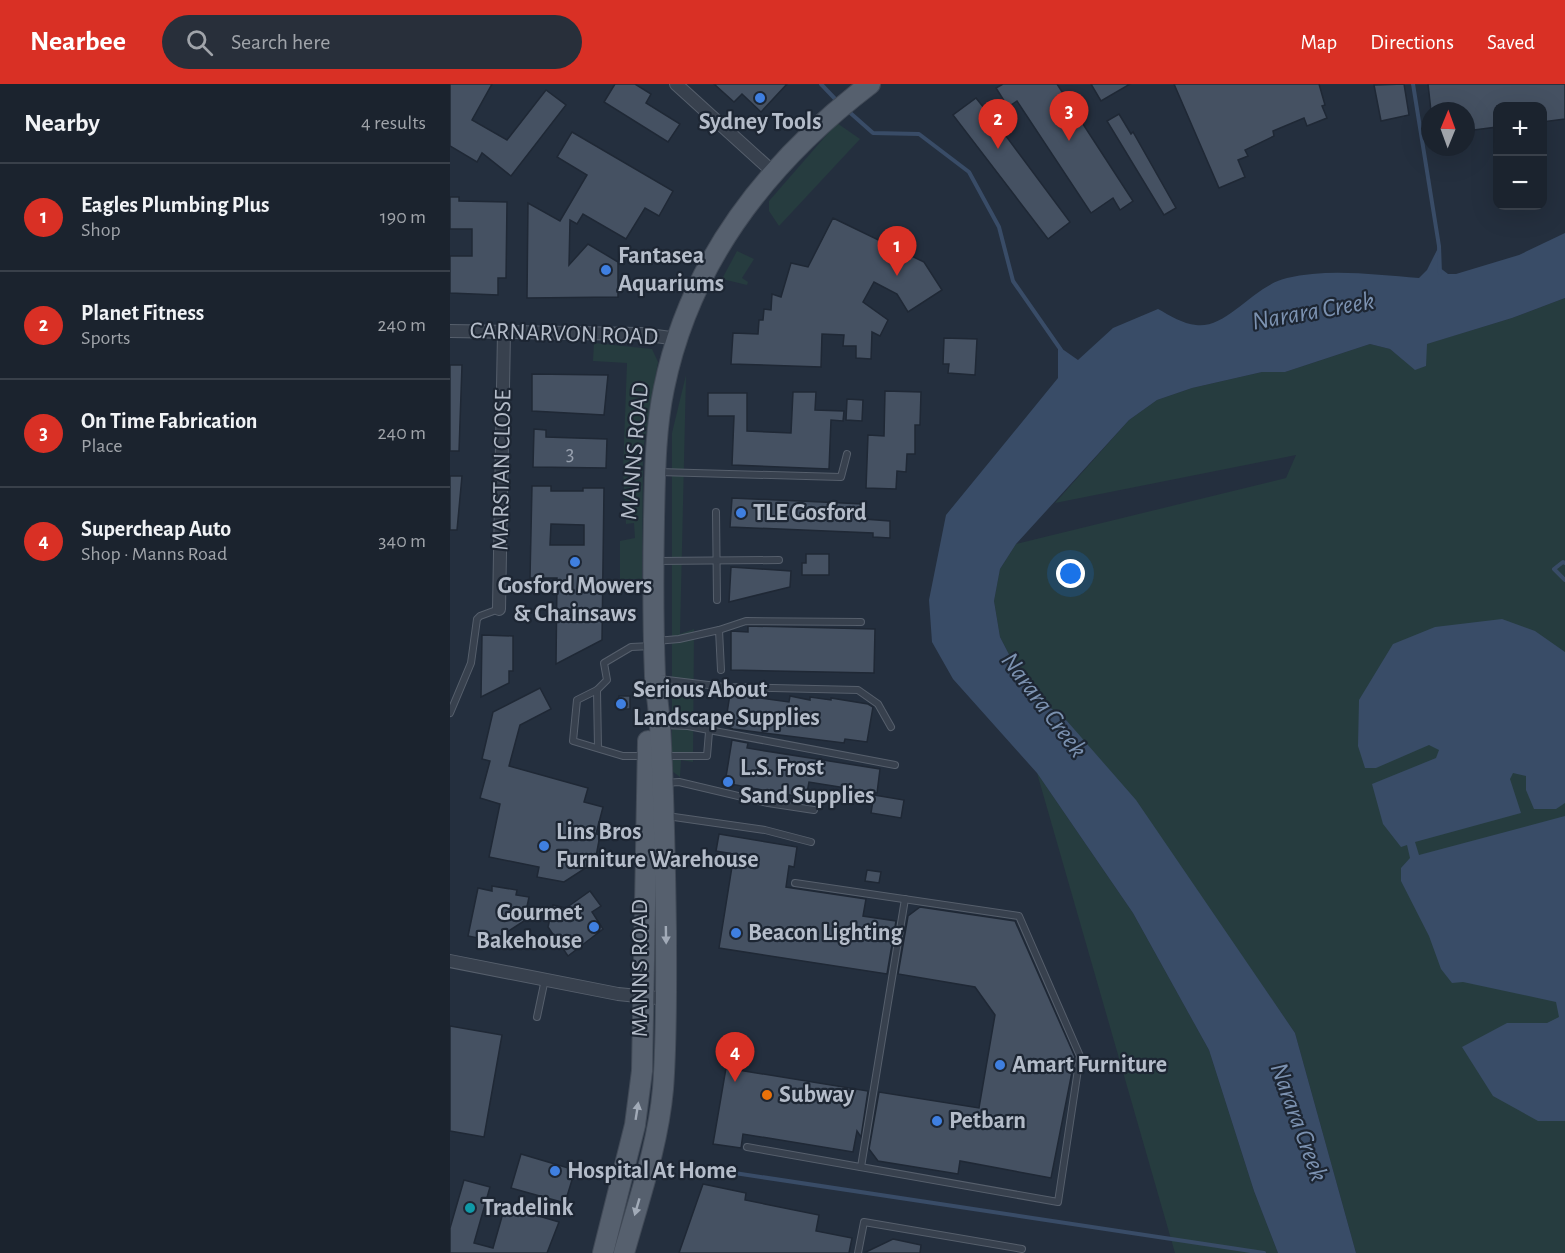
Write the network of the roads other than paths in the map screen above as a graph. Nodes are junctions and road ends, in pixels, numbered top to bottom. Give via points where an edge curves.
1 (676, 84) edge
2 (870, 84) edge
3 (773, 172) junction
4 (450, 331) edge
5 (504, 332) junction
6 (678, 339) junction
7 (847, 454) dead end
8 (655, 472) junction
9 (717, 512) dead end
10 (779, 560) dead end
11 (653, 561) junction
12 (717, 561) junction
13 (717, 600) dead end
14 (499, 609) joint
15 (861, 622) dead end
16 (719, 630) junction
17 (655, 644) junction
18 (721, 670) dead end
19 (655, 678) junction
20 (597, 690) junction
21 (450, 713) edge
22 (660, 724) junction
23 (891, 727) dead end
24 (709, 732) junction
25 (598, 748) junction
26 (655, 756) junction
27 (895, 765) dead end
28 (662, 783) junction
29 (814, 810) dead end
30 (663, 815) junction
31 (811, 842) dead end
32 (795, 883) dead end
33 (905, 899) junction
34 (450, 961) edge
35 (545, 978) junction
36 (645, 997) junction
37 (667, 999) junction
38 (537, 1017) dead end
39 (747, 1147) dead end
40 (861, 1167) junction
41 (1022, 1249) dead end
42 (603, 1253) edge
43 (624, 1253) edge
44 (858, 1253) edge

1 - 3 street
2 - 3 main road, MANNS ROAD via 841,106
3 - 6 main road, MANNS ROAD via 744,207 701,278
4 - 5 street, CARNARVON ROAD
5 - 6 street, CARNARVON ROAD via 641,334
5 - 14 street, MARSTAN CLOSE
6 - 8 main road, MANNS ROAD via 661,405
7 - 8 lane via 841,477
8 - 11 main road, MANNS ROAD
9 - 12 lane
10 - 12 lane
11 - 12 lane
11 - 17 main road, MANNS ROAD
12 - 13 lane
14 - 21 lane via 477,620 471,663
15 - 16 lane via 746,621
16 - 17 lane
16 - 18 lane
17 - 19 main road, MANNS ROAD
17 - 20 lane via 631,647 604,663 607,680
19 - 22 main road, MANNS ROAD
19 - 23 lane via 724,687 858,690 878,704
19 - 26 main road, MANNS ROAD
20 - 25 lane
20 - 25 lane via 577,700 573,741
22 - 24 lane
22 - 26 main road, MANNS ROAD
24 - 26 lane via 707,756
24 - 27 lane
25 - 26 lane via 622,756
26 - 28 main road, MANNS ROAD
26 - 36 main road, MANNS ROAD
28 - 29 lane via 679,782
28 - 30 main road, MANNS ROAD
30 - 31 lane via 765,830
30 -> 37 main road, MANNS ROAD
32 - 33 lane
33 - 40 lane
33 - 40 lane via 1019,916 1080,1056 1058,1202
34 - 35 street
35 - 36 street
35 - 38 lane
36 - 37 street
42 -> 36 main road, MANNS ROAD via 635,1125
37 -> 43 main road, MANNS ROAD via 659,1130
39 - 40 lane
41 - 44 lane via 864,1222

